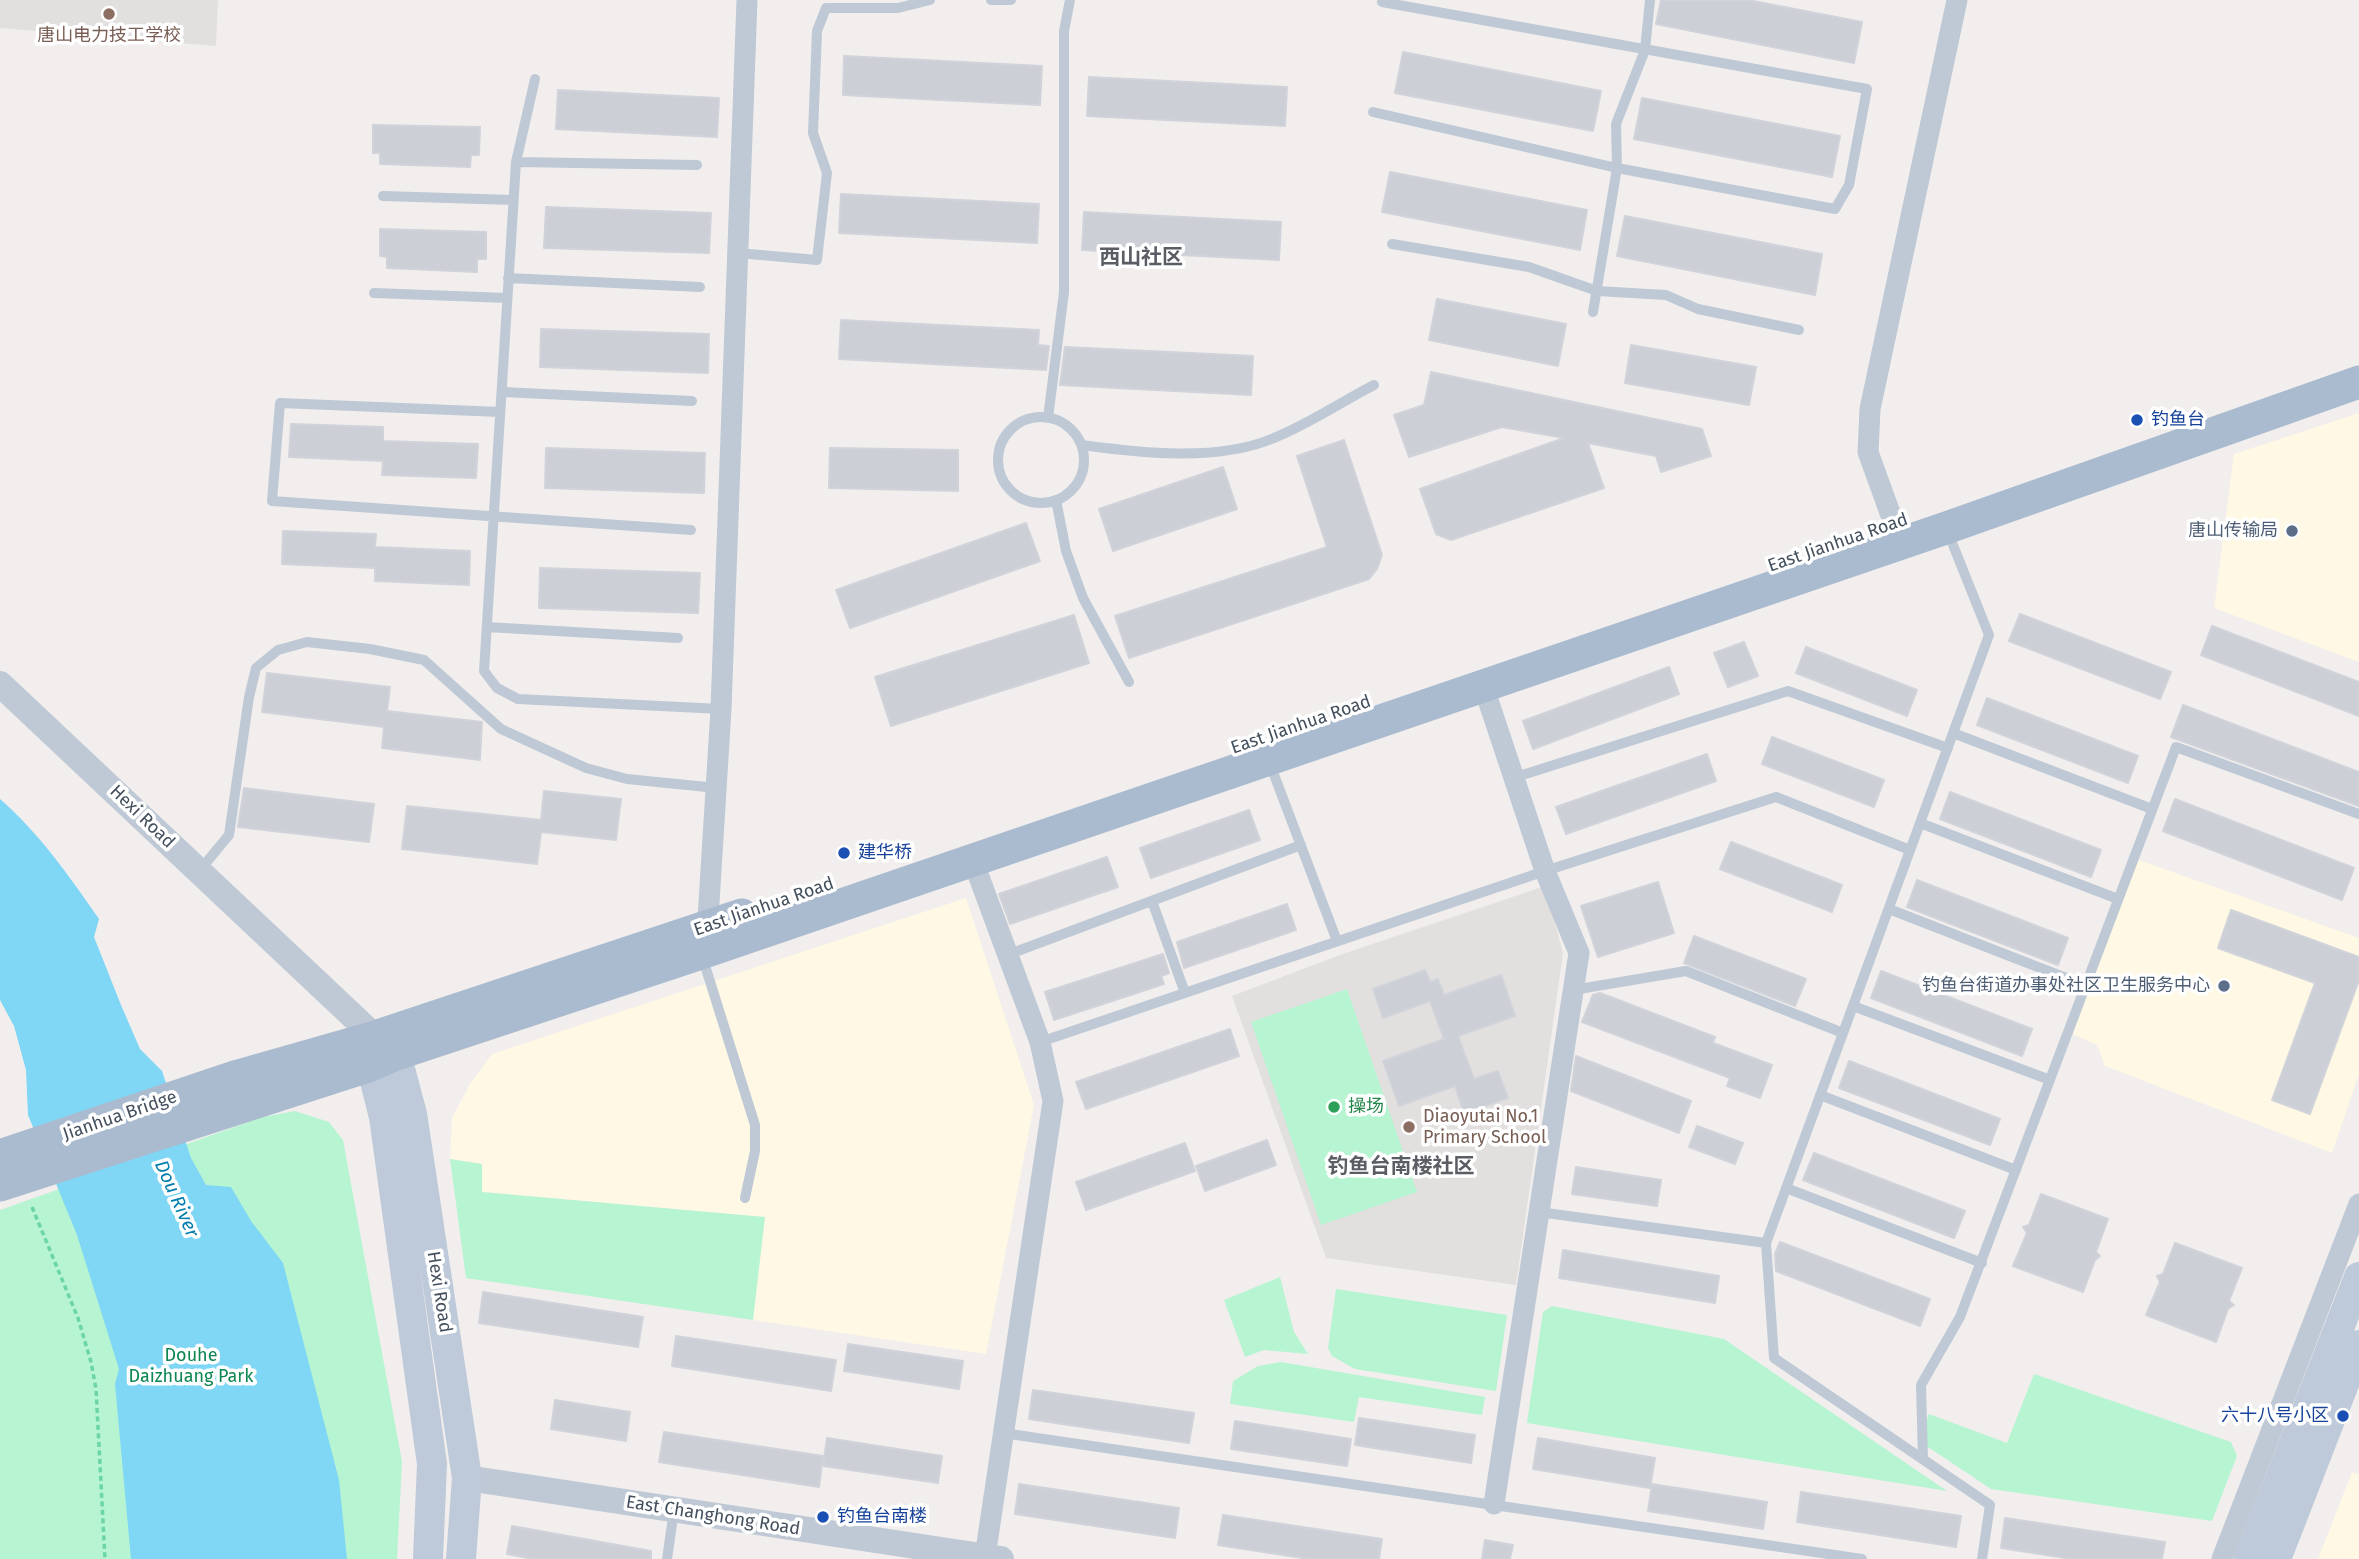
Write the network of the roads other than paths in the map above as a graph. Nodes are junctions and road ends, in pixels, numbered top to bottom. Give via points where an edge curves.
1 (747, 0) edge
2 (930, 0) edge
3 (991, 0) edge
4 (1010, 0) edge
5 (1070, 0) edge
6 (1650, 0) edge
7 (1956, 0) edge
8 (1382, 2) dead end
9 (1645, 50) junction
10 (535, 79) dead end
11 (1373, 112) dead end
12 (516, 162) junction
13 (696, 165) dead end
14 (1617, 169) junction
15 (383, 196) dead end
16 (513, 200) junction
17 (1392, 244) dead end
18 (738, 253) junction
19 (508, 278) junction
20 (700, 287) dead end
21 (1597, 291) junction
22 (373, 293) dead end
23 (507, 298) junction
24 (1594, 312) dead end
25 (1799, 330) dead end
26 (2359, 358) edge
27 (2359, 382) edge
28 (1374, 385) dead end
29 (502, 392) junction
30 (692, 401) dead end
31 (500, 412) junction
32 (1048, 418) junction
33 (1082, 444) junction
34 (1056, 500) junction
35 (494, 519) junction
36 (1946, 528) junction
37 (691, 530) dead end
38 (1896, 533) junction
39 (487, 627) junction
40 (678, 638) dead end
41 (1129, 682) dead end
42 (0, 684) edge
43 (1483, 685) junction
44 (721, 709) junction
45 (1953, 733) junction
46 (1948, 748) junction
47 (1268, 758) junction
48 (1516, 777) junction
49 (717, 788) junction
50 (2152, 809) junction
51 (2359, 814) edge
52 (1920, 823) junction
53 (1301, 845) junction
54 (1910, 850) junction
55 (972, 858) junction
56 (198, 871) junction
57 (1545, 871) junction
58 (2118, 899) junction
59 (1152, 901) junction
60 (1889, 909) junction
61 (705, 939) junction
62 (1337, 941) junction
63 (1007, 956) junction
64 (2084, 985) junction
65 (1573, 990) junction
66 (1185, 993) junction
67 (1853, 1006) junction
68 (1843, 1033) junction
69 (1040, 1042) junction
70 (381, 1052) junction
71 (2050, 1080) junction
72 (245, 1089) joint
73 (1820, 1096) junction
74 (2016, 1170) junction
75 (10, 1177) edge
76 (1786, 1188) junction
77 (745, 1198) dead end
78 (2359, 1204) edge
79 (1539, 1212) junction
80 (1766, 1243) junction
81 (1982, 1263) junction
82 (2359, 1277) edge
83 (2359, 1345) edge
84 (1003, 1433) junction
85 (1923, 1459) junction
86 (467, 1478) junction
87 (1494, 1504) junction
88 (674, 1510) junction
89 (993, 1558) edge
90 (428, 1559) edge
91 (461, 1559) edge
92 (667, 1559) edge
93 (1863, 1559) edge
94 (1982, 1559) edge
95 (2222, 1559) edge
96 (2249, 1559) edge
97 (2276, 1559) edge

1 - 18 street
2 - 18 lane via 898,8 826,8 817,31 813,133 827,173 817,260
3 - 4 lane
5 - 32 lane via 1064,31 1064,292
6 - 9 lane
7 - 38 street via 1870,409 1868,452
8 - 9 lane
9 - 14 lane via 1616,124
9 - 14 lane via 1867,89 1849,185 1835,209
10 - 12 lane
11 - 14 lane
12 - 13 lane
12 - 16 lane
14 - 21 lane
15 - 16 lane
16 - 19 lane
17 - 21 lane via 1529,267
18 - 44 street
19 - 20 lane
19 - 23 lane
21 - 24 lane
21 - 25 lane via 1666,295 1698,309
22 - 23 lane
23 - 29 lane
26 - 38 main road, East Jianhua Road
27 - 36 main road, East Jianhua Road
28 - 33 lane via 1273,439 1226,450 1148,454
29 - 30 lane
29 - 31 lane
31 - 35 lane
31 - 35 lane via 280,403 272,501
32 - 33 lane via 1062,422
32 - 34 lane via 1034,418 1009,431 998,457 1005,485 1015,495 1042,503
33 - 34 lane via 1083,471 1068,494
34 - 41 lane via 1066,551 1083,598
35 - 37 lane
35 - 39 lane
36 - 38 main road, East Jianhua Road
36 - 45 lane via 1989,635
38 - 43 main road, East Jianhua Road
38 - 61 main road, East Jianhua Road
39 - 40 lane
39 - 44 lane via 484,671 497,688 518,699
42 - 56 street, Hexi Road
43 - 47 main road, East Jianhua Road
43 - 48 street
44 - 49 street
45 - 46 lane
45 - 50 lane
46 - 48 lane via 1788,691
46 - 52 lane
47 - 53 lane
47 - 55 main road, East Jianhua Road
48 - 57 street
49 - 56 lane via 627,779 586,768 502,729 424,660 307,642 278,650 256,668 229,835
49 - 61 street
50 - 51 lane via 2176,747
50 - 58 lane
52 - 54 lane
52 - 58 lane
53 - 59 lane
53 - 62 lane
54 - 57 lane via 1776,797
54 - 60 lane
55 - 61 main road, East Jianhua Road
55 - 63 street
56 - 70 street, Hexi Road
57 - 62 lane
57 - 65 street via 1579,953
58 - 64 lane
59 - 63 lane
59 - 66 lane
60 - 64 lane
60 - 67 lane
61 - 70 main road, East Jianhua Road
61 - 77 lane via 755,1125 755,1152
62 - 66 lane
63 - 69 street
64 - 71 lane
65 - 68 lane via 1686,971
65 - 79 street
66 - 69 lane
67 - 68 lane
67 - 71 lane
68 - 73 lane
69 - 84 street via 1052,1111
70 - 72 main road, East Jianhua Road
70 - 86 main road, Hexi Road via 412,1114
70 - 90 main road, Hexi Road via 384,1117 432,1464
71 - 74 lane
72 - 75 main road, Jianhua Bridge
73 - 74 lane
73 - 76 lane
74 - 81 lane
76 - 80 lane
76 - 81 lane
78 - 95 street
79 - 80 lane
79 - 87 street
80 - 85 lane via 1774,1358
81 - 85 lane via 1960,1317 1921,1385
82 - 96 main road
83 - 97 main road
84 - 87 lane
84 - 89 street
85 - 94 lane via 1990,1505
86 - 88 street, East Changhong Road
86 - 91 main road, Hexi Road
87 - 93 lane
88 - 89 street, East Changhong Road via 888,1547
88 - 92 lane

